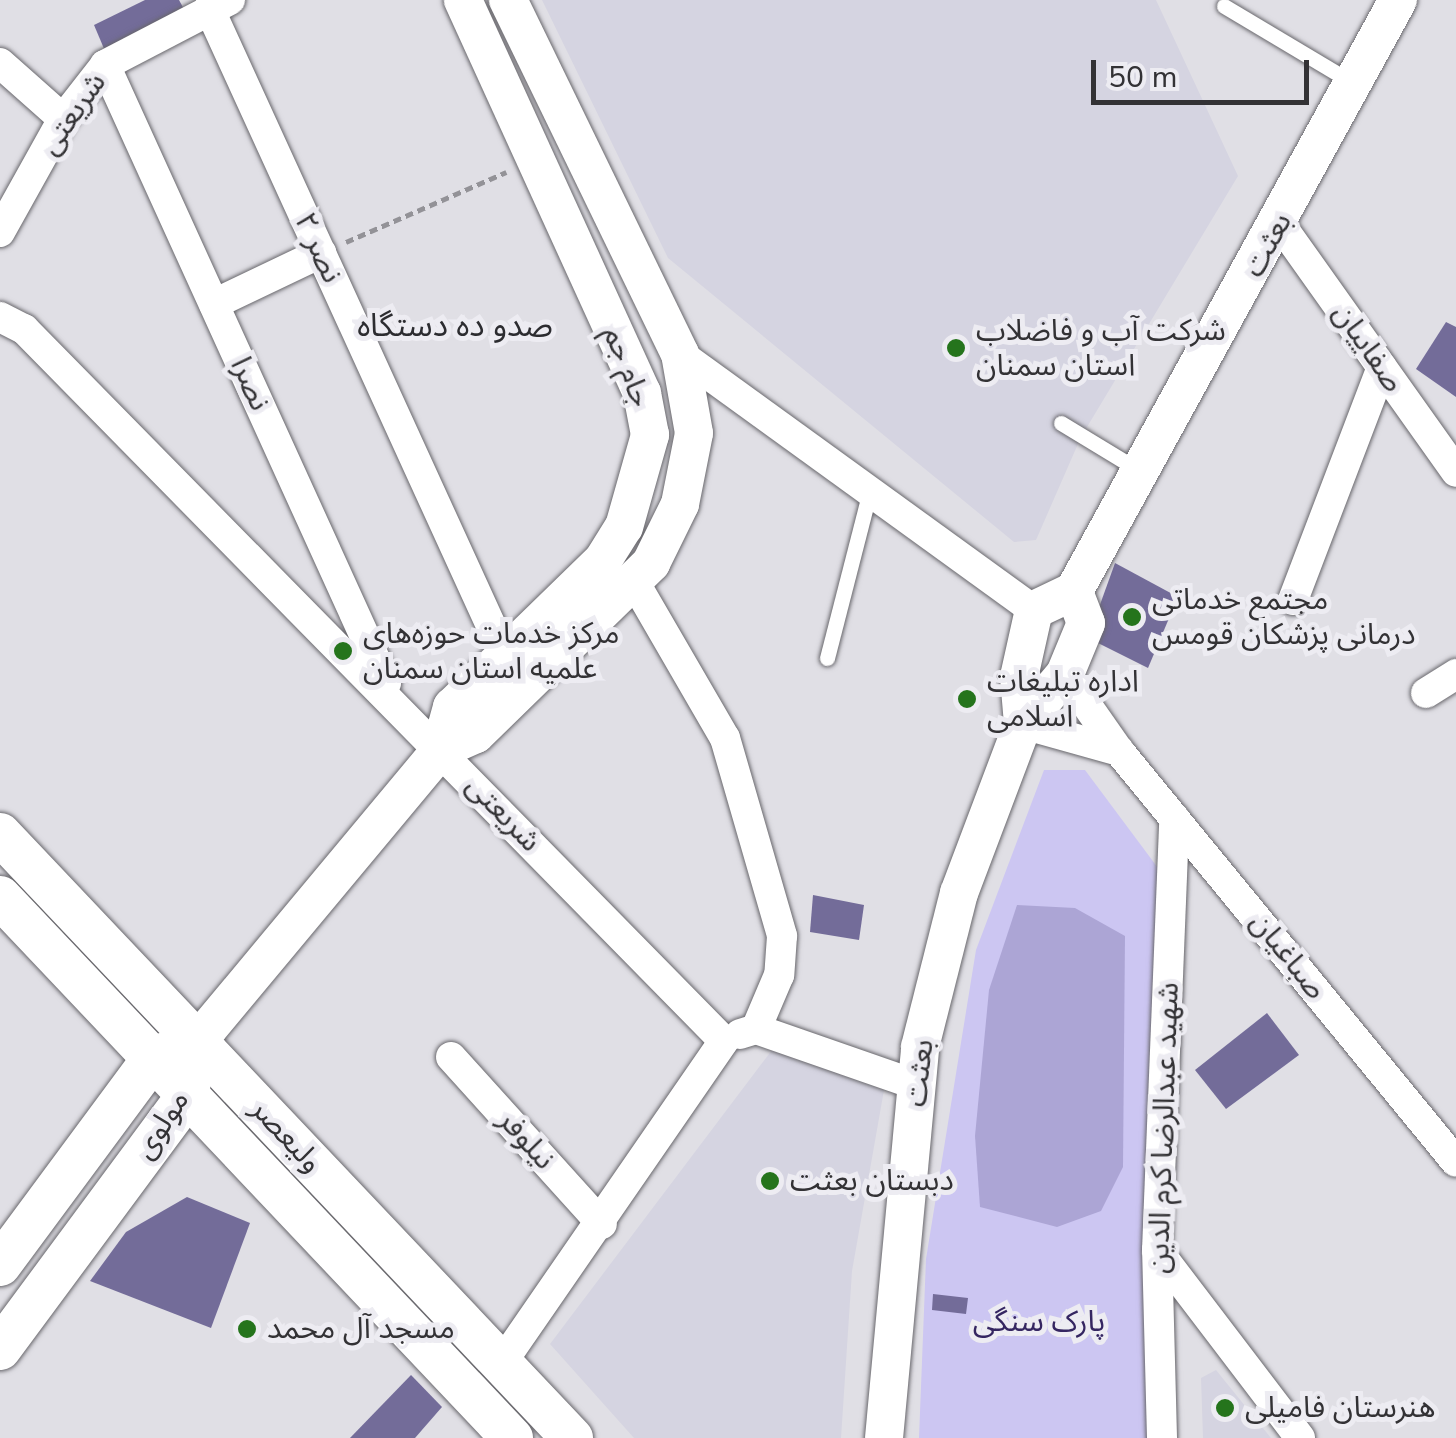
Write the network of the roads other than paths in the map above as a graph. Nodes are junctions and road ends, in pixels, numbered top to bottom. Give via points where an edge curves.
1 (463, 0) edge
2 (508, 0) edge
3 (1398, 0) edge
4 (219, 4) edge
5 (1224, 6) dead end
6 (0, 62) edge
7 (105, 65) junction
8 (1353, 83) junction
9 (63, 119) junction
10 (1280, 224) junction
11 (0, 232) edge
12 (320, 253) junction
13 (214, 304) junction
14 (0, 316) edge
15 (680, 354) junction
16 (1382, 367) junction
17 (1061, 423) dead end
18 (1140, 471) junction
19 (1456, 472) edge
20 (870, 486) junction
21 (634, 583) junction
22 (1074, 591) junction
23 (1293, 600) dead end
24 (1034, 610) junction
25 (503, 652) junction
26 (826, 658) dead end
27 (1065, 674) junction
28 (1456, 674) edge
29 (1426, 693) dead end
30 (395, 704) junction
31 (1024, 724) junction
32 (440, 750) junction
33 (1119, 751) junction
34 (1174, 818) junction
35 (0, 834) edge
36 (0, 897) edge
37 (756, 1028) junction
38 (724, 1041) junction
39 (197, 1042) junction
40 (451, 1057) dead end
41 (153, 1058) junction
42 (917, 1085) junction
43 (188, 1095) junction
44 (1456, 1162) edge
45 (602, 1224) junction
46 (1156, 1250) junction
47 (0, 1265) edge
48 (0, 1349) edge
49 (501, 1364) junction
50 (512, 1438) edge
51 (572, 1438) edge
52 (884, 1438) edge
53 (1162, 1438) edge
54 (1300, 1438) edge

1 - 25 street, جام جم via 642,393 650,435 624,527 603,560
2 - 15 street, جام جم
3 - 8 street, بعثت
4 - 7 street, شریعتی
4 - 12 street, نصر ۲
5 - 8 lane
6 - 9 street
7 - 9 street, شریعتی
7 - 13 street, نصرا
8 - 10 street, بعثت
9 - 11 street, شریعتی
10 - 16 street, صفاییان
10 - 18 street, بعثت
12 - 13 street
12 - 25 street, نصر ۲
13 - 30 street, نصرا
14 - 30 street, شریعتی via 24,328
15 - 20 street
15 - 21 street, جام جم via 694,432 680,504
16 - 19 street, صفاییان
16 - 23 street
17 - 18 lane
18 - 22 street, بعثت
20 - 24 street
20 - 26 lane
21 - 32 street, جام جم via 476,734
21 - 37 street via 725,738 782,936 779,975
22 - 24 street
22 - 27 street via 1086,623
24 - 31 street via 1019,677
25 - 32 street, جام جم via 452,707
27 - 31 street
27 - 33 street, صباغیان
28 - 29 street
30 - 32 street, شریعتی
31 - 33 street
31 - 42 street, بعثت via 959,893 920,1047
32 - 38 street, شریعتی
32 - 39 street, جام جم
33 - 34 street, صباغیان
34 - 44 street, صباغیان
34 - 46 street, شهید عبدالرضا کرم الدین
35 - 39 main road, ولیعصر
36 - 41 main road, ولیعصر
37 - 38 street
37 - 42 street
38 - 45 street
39 - 41 main road, مولوی
39 - 43 main road, مولوی
39 - 49 main road, ولیعصر
40 - 45 street, نیلوفر
41 - 43 main road, ولیعصر
41 - 47 main road, مولوی
42 - 52 street, بعثت
43 - 48 main road, مولوی
43 - 50 main road, ولیعصر
45 - 49 street
46 - 53 street, شهید عبدالرضا کرم الدین
46 - 54 street
49 - 51 main road, ولیعصر

